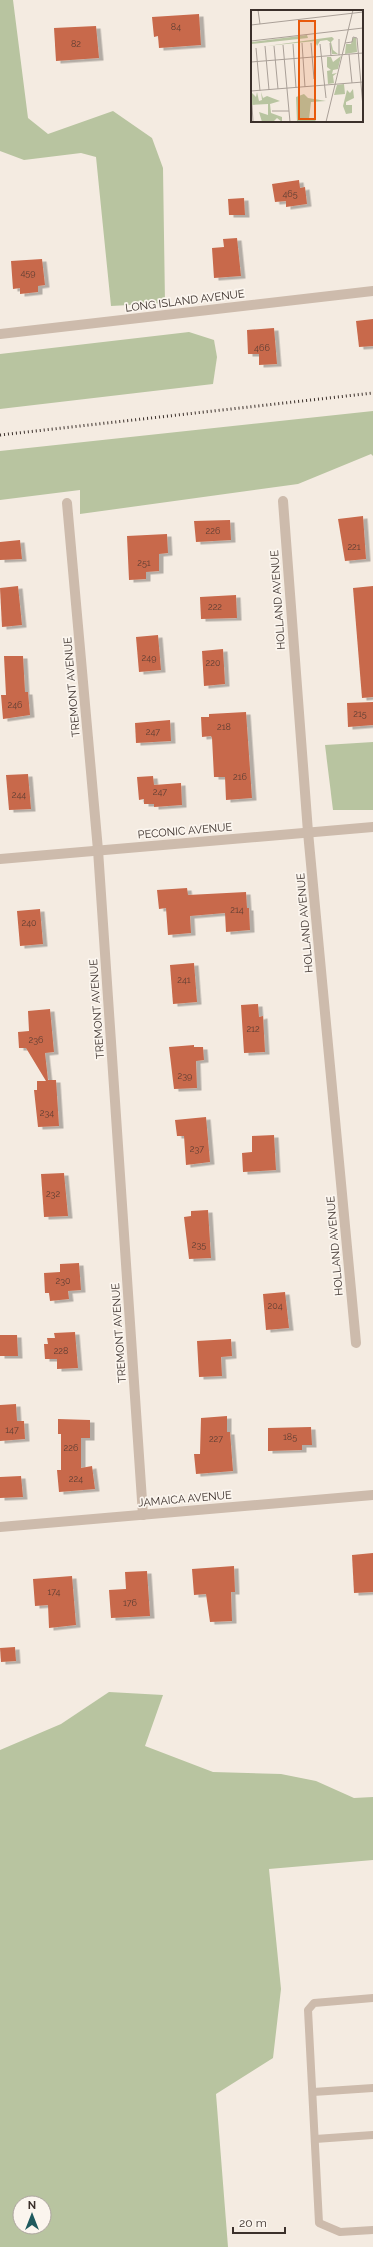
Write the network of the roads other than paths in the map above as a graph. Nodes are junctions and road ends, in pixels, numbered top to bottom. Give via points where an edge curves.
1 (373, 291) edge
2 (0, 334) edge
3 (282, 501) dead end
4 (67, 503) dead end
5 (373, 827) edge
6 (308, 832) junction
7 (98, 850) junction
8 (0, 859) edge
9 (356, 1343) dead end
10 (373, 1495) edge
11 (143, 1515) junction
12 (0, 1527) edge
13 (373, 1998) edge
14 (373, 2088) edge
15 (313, 2092) junction
16 (373, 2135) edge
17 (315, 2139) junction
18 (373, 2230) edge

1 - 2 street, LONG ISLAND AVENUE
3 - 6 street, HOLLAND AVENUE
4 - 7 street, TREMONT AVENUE
5 - 6 street, PECONIC AVENUE
6 - 7 street, PECONIC AVENUE
6 - 9 street, HOLLAND AVENUE
7 - 8 street, PECONIC AVENUE
7 - 11 street, TREMONT AVENUE
10 - 11 street, JAMAICA AVENUE
11 - 12 street, JAMAICA AVENUE
13 - 15 lane via 314,2003 308,2010
14 - 15 lane
15 - 17 lane
16 - 17 lane
17 - 18 lane via 319,2223 340,2232

